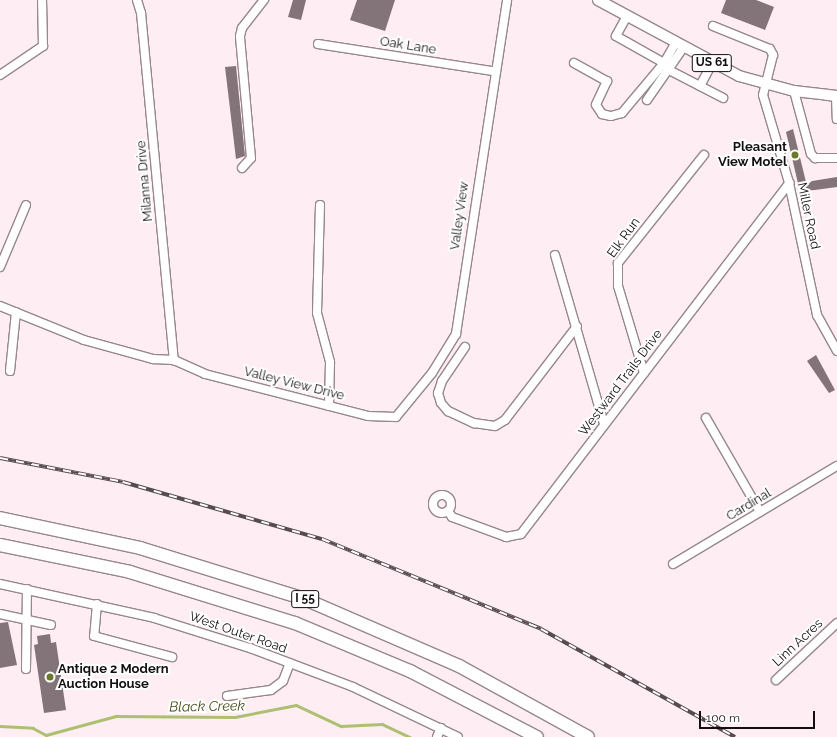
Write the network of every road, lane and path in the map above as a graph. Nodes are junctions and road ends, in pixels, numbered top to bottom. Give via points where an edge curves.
1 (42, 0) edge
2 (137, 0) edge
3 (507, 0) edge
4 (598, 0) edge
5 (263, 3) edge
6 (627, 16) junction
7 (713, 26) dead end
8 (318, 44) dead end
9 (679, 46) junction
10 (574, 63) dead end
11 (664, 63) junction
12 (712, 63) junction
13 (669, 70) junction
14 (493, 71) junction
15 (0, 75) edge
16 (764, 84) junction
17 (700, 86) junction
18 (794, 91) junction
19 (836, 96) edge
20 (723, 98) dead end
21 (647, 100) dead end
22 (837, 119) edge
23 (704, 155) dead end
24 (837, 158) edge
25 (242, 168) dead end
26 (789, 183) junction
27 (26, 205) dead end
28 (320, 205) dead end
29 (555, 255) dead end
30 (0, 267) edge
31 (0, 306) edge
32 (16, 312) junction
33 (577, 326) junction
34 (465, 347) dead end
35 (837, 351) edge
36 (174, 360) junction
37 (10, 371) dead end
38 (644, 373) junction
39 (329, 406) junction
40 (396, 417) joint
41 (706, 418) dead end
42 (604, 424) junction
43 (837, 466) edge
44 (448, 511) dead end
45 (760, 512) junction
46 (0, 518) edge
47 (0, 545) edge
48 (673, 564) dead end
49 (0, 584) edge
50 (27, 589) junction
51 (97, 604) junction
52 (0, 614) edge
53 (25, 619) junction
54 (837, 623) edge
55 (51, 625) dead end
56 (172, 656) dead end
57 (290, 663) junction
58 (26, 669) dead end
59 (776, 680) dead end
60 (227, 696) dead end
61 (441, 728) junction
62 (437, 737) edge
63 (458, 737) edge
64 (537, 737) edge
65 (588, 737) edge

1 - 15 street via 43,46
2 - 36 street, Milanna Drive via 141,13
3 - 14 street, Valley View
4 - 6 main road, US 61
5 - 25 street via 242,28 240,36 252,158
6 - 9 main road, US 61
6 - 11 street via 616,36
7 - 16 street via 770,49 773,55
8 - 14 street, Oak Lane
9 - 11 street
9 - 12 main road, US 61
9 - 13 street
10 - 11 street via 607,81 596,105 602,114 611,116 622,113
12 - 16 main road, US 61
12 - 17 street
13 - 17 street
13 - 21 street
14 - 40 street, Valley View via 456,334 432,373
16 - 18 main road, US 61
16 - 26 street, Miller Road via 763,95
17 - 20 street
18 - 19 main road, US 61
18 - 24 street via 811,154 815,158
19 - 22 street
23 - 38 street, Elk Run via 618,263 618,286
26 - 35 street, Miller Road via 817,316
26 - 38 street, Westward Trails Drive
27 - 30 street
28 - 39 street via 317,313 330,362
29 - 33 street
31 - 32 street
32 - 36 street via 84,340 153,359
32 - 37 street
33 - 34 street via 505,420 495,426 474,423 441,403 438,393 442,381
33 - 42 street
36 - 39 street, Valley View Drive via 186,368
38 - 42 street, Westward Trails Drive
39 - 40 street, Valley View Drive via 368,416
41 - 45 street
42 - 44 street, Westward Trails Drive via 521,534 506,537 452,517
43 - 45 street, Cardinal
45 - 48 street, Cardinal
46 - 65 highway, I 55 via 147,549 302,598 459,666
47 - 64 highway, I 55 via 145,576 295,623 410,671
49 - 50 street, West Outer Road
50 - 51 street, West Outer Road
50 - 53 street
51 - 56 street via 94,636
51 - 57 street, West Outer Road via 210,634
52 - 53 street
53 - 55 street
53 - 58 street
54 - 59 street, Linn Acres
57 - 60 street via 283,681 271,690
57 - 61 street, West Outer Road
61 - 62 street
61 - 63 street, West Outer Road

